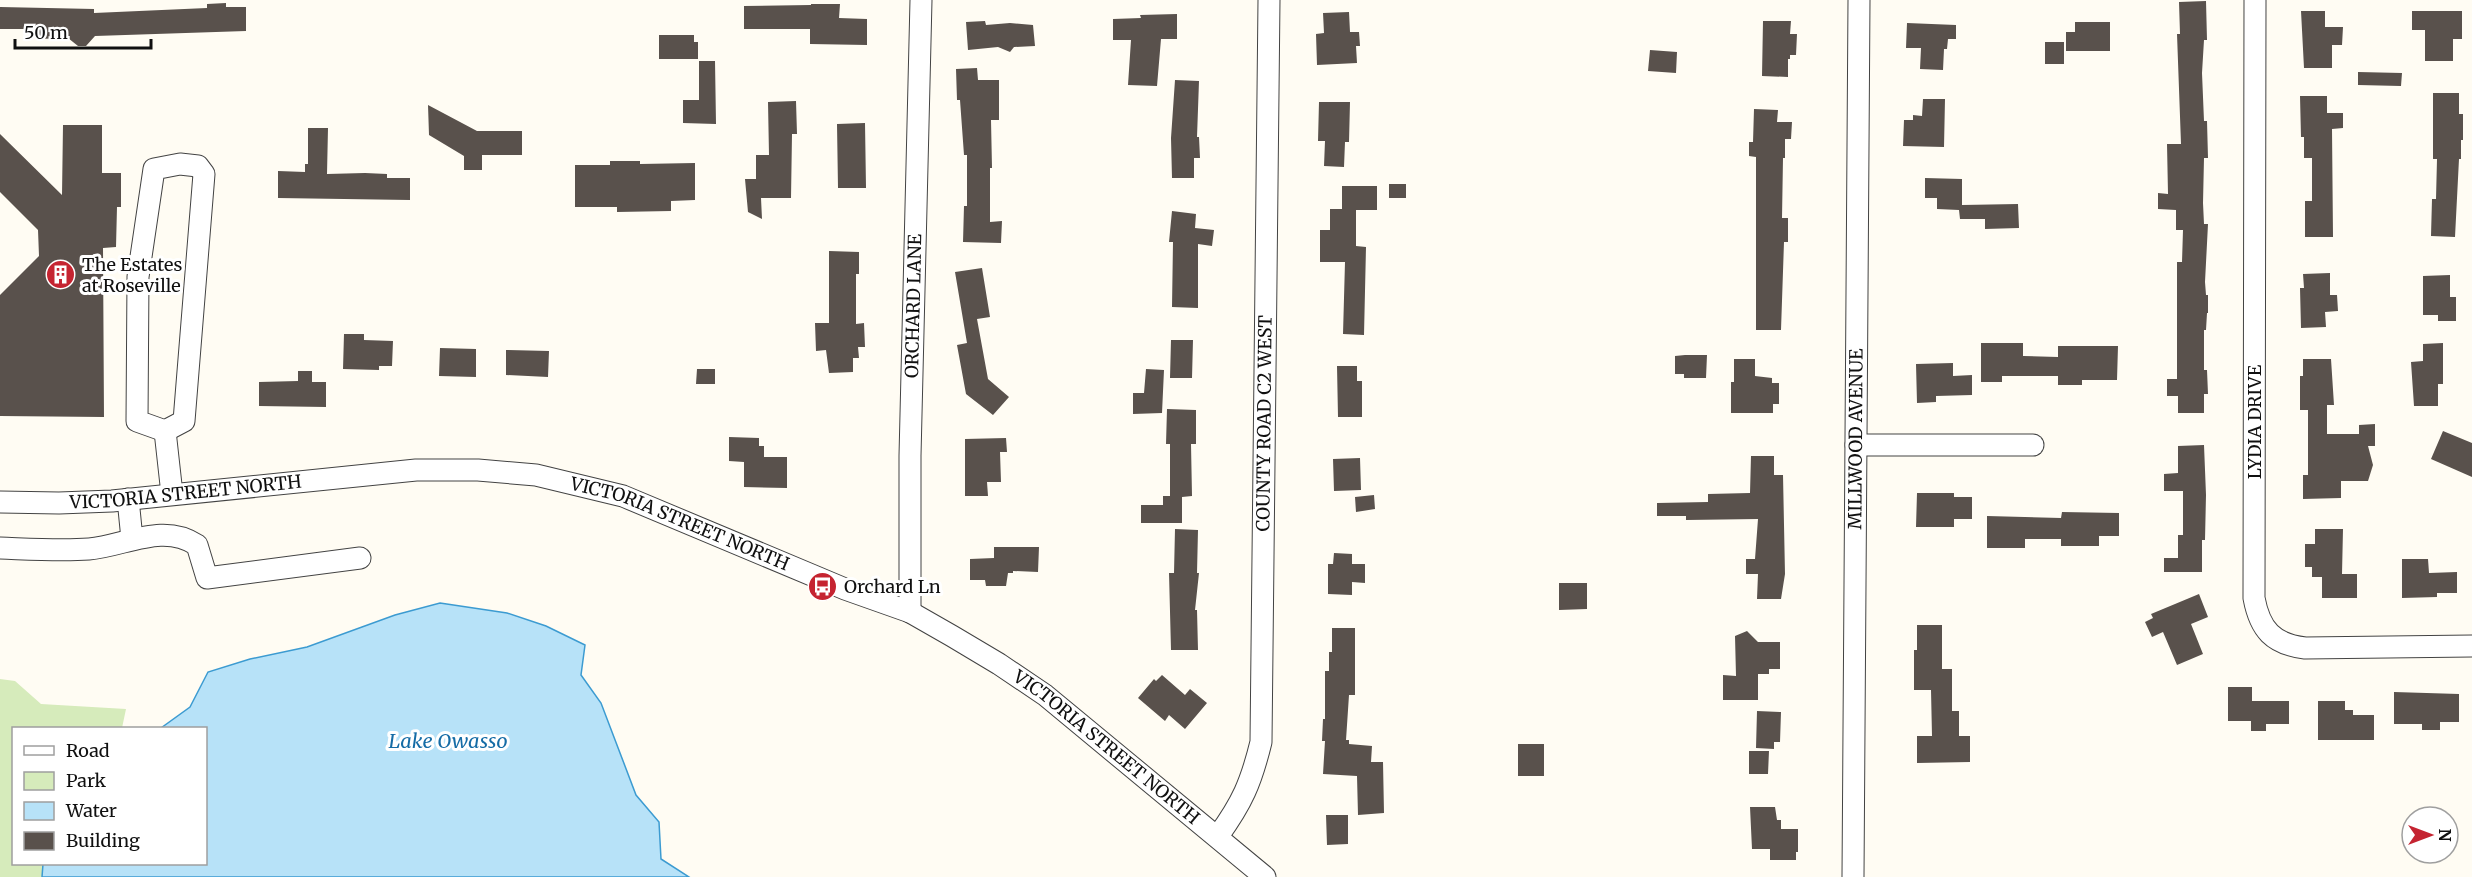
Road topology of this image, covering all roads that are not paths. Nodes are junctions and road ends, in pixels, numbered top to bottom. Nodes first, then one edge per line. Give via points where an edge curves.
1 (921, 0) edge
2 (1269, 0) edge
3 (1859, 0) edge
4 (2255, 0) edge
5 (165, 431) junction
6 (1856, 445) junction
7 (2033, 445) dead end
8 (172, 494) junction
9 (128, 499) junction
10 (0, 502) edge
11 (132, 540) junction
12 (0, 548) edge
13 (360, 558) dead end
14 (910, 612) junction
15 (2472, 646) edge
16 (1218, 836) junction
17 (1265, 877) edge
18 (1853, 877) edge

1 - 14 street, ORCHARD LANE
2 - 16 street, COUNTY ROAD C2 WEST via 1261,742 1239,807
3 - 6 street, MILLWOOD AVENUE
4 - 15 street, LYDIA DRIVE via 2257,615 2276,639 2297,647
5 - 5 street via 184,421 187,395 204,174 191,164 154,169 138,277 137,421
5 - 8 street
6 - 7 street
6 - 18 street, MILLWOOD AVENUE
8 - 9 street, VICTORIA STREET NORTH
8 - 14 street, VICTORIA STREET NORTH via 416,470 536,475 623,496 845,589
9 - 10 street, VICTORIA STREET NORTH
9 - 11 street
11 - 12 street via 91,549
11 - 13 street via 175,535 189,539 197,545 207,578
14 - 16 street, VICTORIA STREET NORTH via 1045,695
16 - 17 street, VICTORIA STREET NORTH

